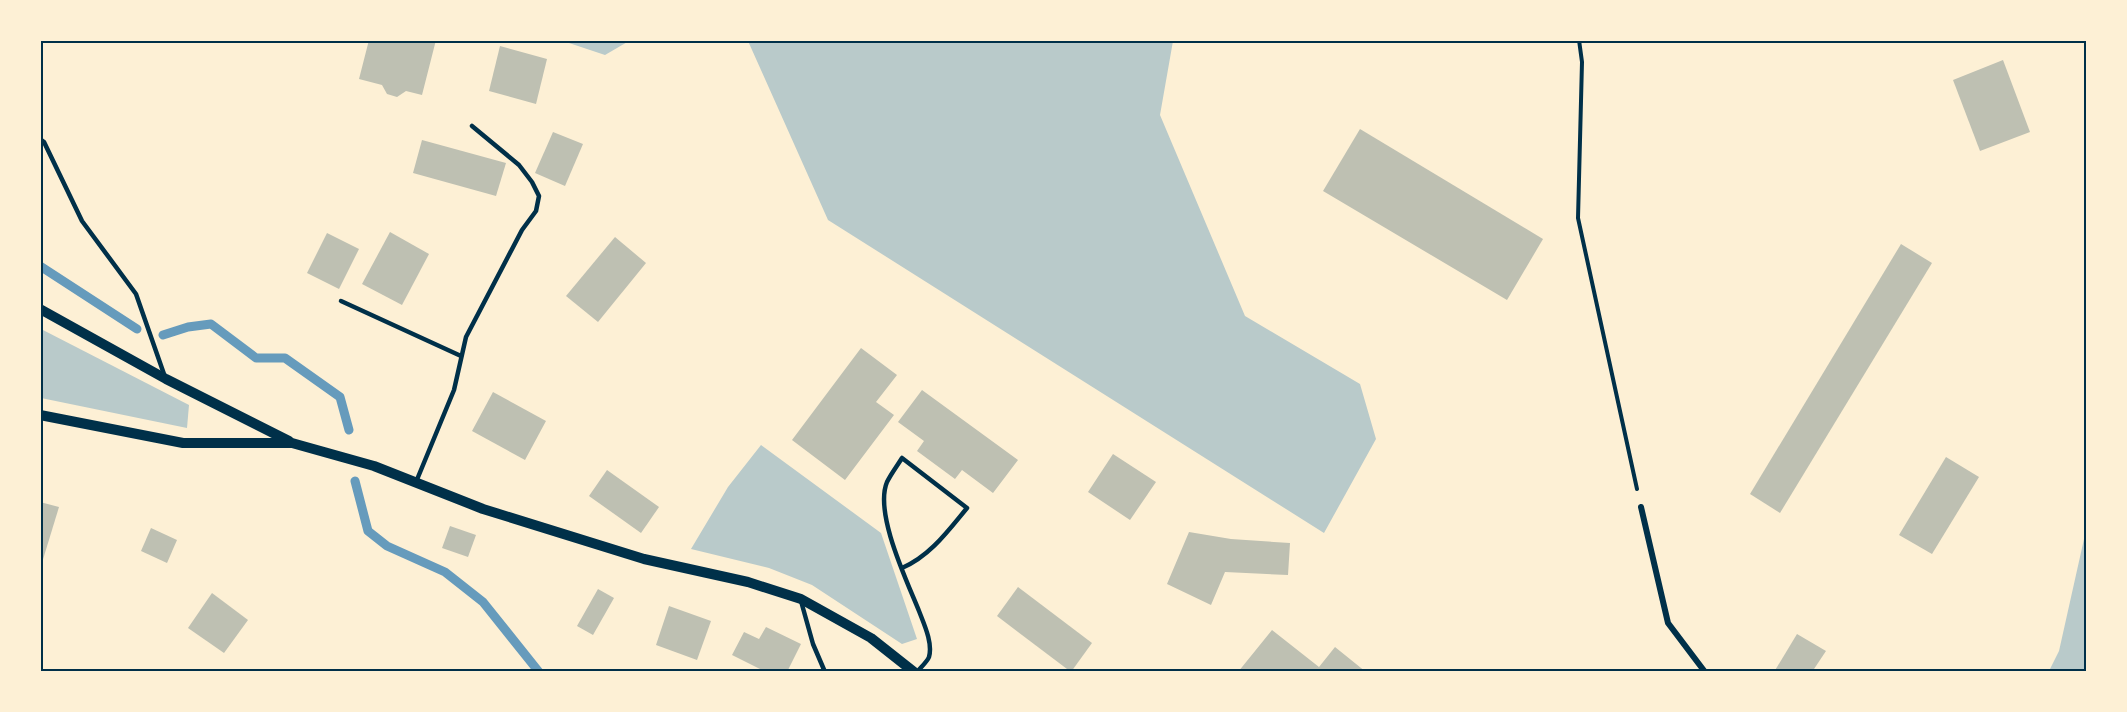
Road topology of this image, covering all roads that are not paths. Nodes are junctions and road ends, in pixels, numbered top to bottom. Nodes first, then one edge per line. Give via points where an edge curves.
1 (472, 126) dead end
2 (40, 139) edge
3 (341, 301) dead end
4 (40, 309) edge
5 (461, 356) junction
6 (166, 379) junction
7 (40, 414) edge
8 (292, 443) junction
9 (416, 482) junction
10 (1641, 507) road end
11 (902, 568) junction
12 (801, 599) junction
13 (825, 672) edge
14 (916, 672) edge
15 (1705, 672) edge

1 - 5 lane via 519,165 539,196 536,211 522,230 466,337
2 - 6 lane via 82,221 136,294
3 - 5 lane
4 - 6 street
5 - 9 lane via 454,390
6 - 8 street
7 - 8 street via 183,443
8 - 9 street
9 - 12 street via 483,508 632,555 748,582
10 - 15 street via 1668,623
11 - 11 lane via 892,544 885,496 887,483 902,458 967,508 931,549
11 - 14 lane via 930,645 928,658
12 - 13 lane
12 - 14 street via 871,638

